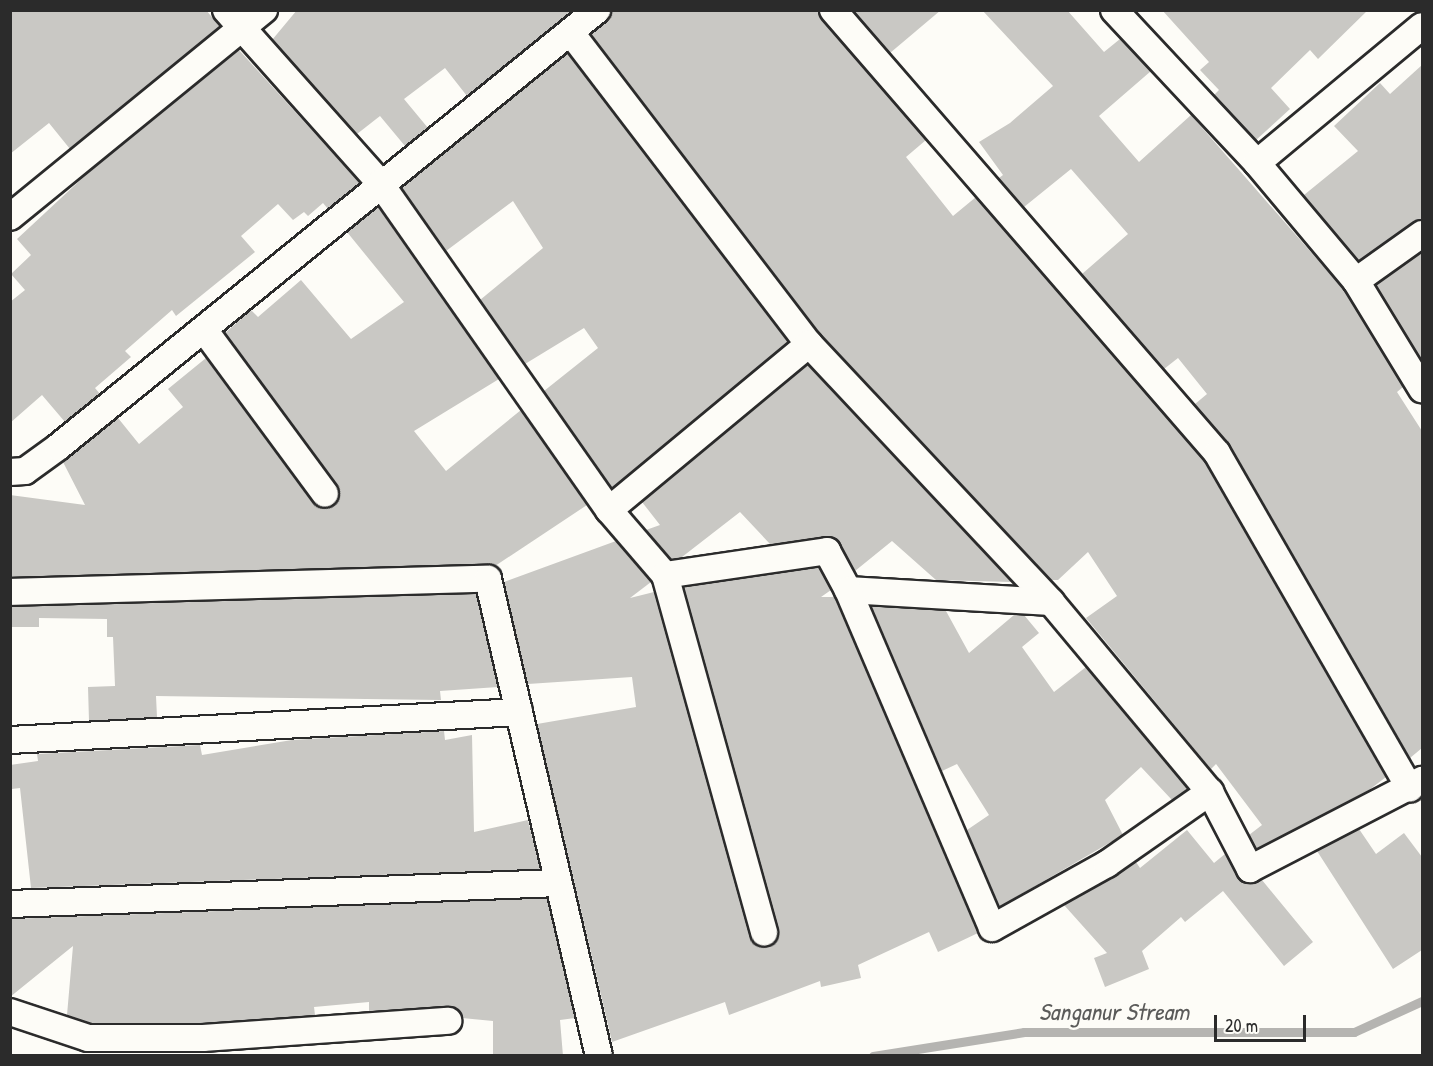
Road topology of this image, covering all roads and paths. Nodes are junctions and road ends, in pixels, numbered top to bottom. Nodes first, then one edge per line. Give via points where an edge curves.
1 (264, 10) edge
2 (597, 10) edge
3 (833, 10) edge
4 (1114, 10) edge
5 (234, 19) edge
6 (1422, 26) edge
7 (571, 33) junction
8 (1257, 163) junction
9 (380, 183) junction
10 (10, 217) edge
11 (1422, 234) edge
12 (1356, 281) junction
13 (205, 331) junction
14 (809, 344) junction
15 (1422, 389) edge
16 (10, 472) edge
17 (325, 494) dead end
18 (609, 510) junction
19 (665, 575) junction
20 (848, 590) junction
21 (10, 592) edge
22 (1051, 602) junction
23 (519, 712) junction
24 (10, 740) edge
25 (1416, 784) edge
26 (1210, 792) junction
27 (558, 883) junction
28 (10, 904) edge
29 (764, 933) dead end
30 (10, 1012) edge
31 (448, 1021) dead end
32 (598, 1053) dead end

1 - 5 street
2 - 7 street
3 - 25 street via 1217,453
4 - 8 street
5 - 9 street
5 - 10 street
6 - 8 street
7 - 9 street
7 - 14 street
8 - 12 street
9 - 13 street
9 - 18 street
11 - 12 street
12 - 15 street
13 - 16 street via 25,471
13 - 17 street
14 - 18 street
14 - 22 street
18 - 19 street
19 - 20 street via 827,551
19 - 29 street
20 - 22 street
20 - 26 street via 992,928 1107,864
21 - 23 street via 488,579
22 - 26 street
23 - 24 street
23 - 27 street
25 - 26 street via 1250,869
27 - 28 street
27 - 32 street
30 - 31 street via 88,1038 203,1038

